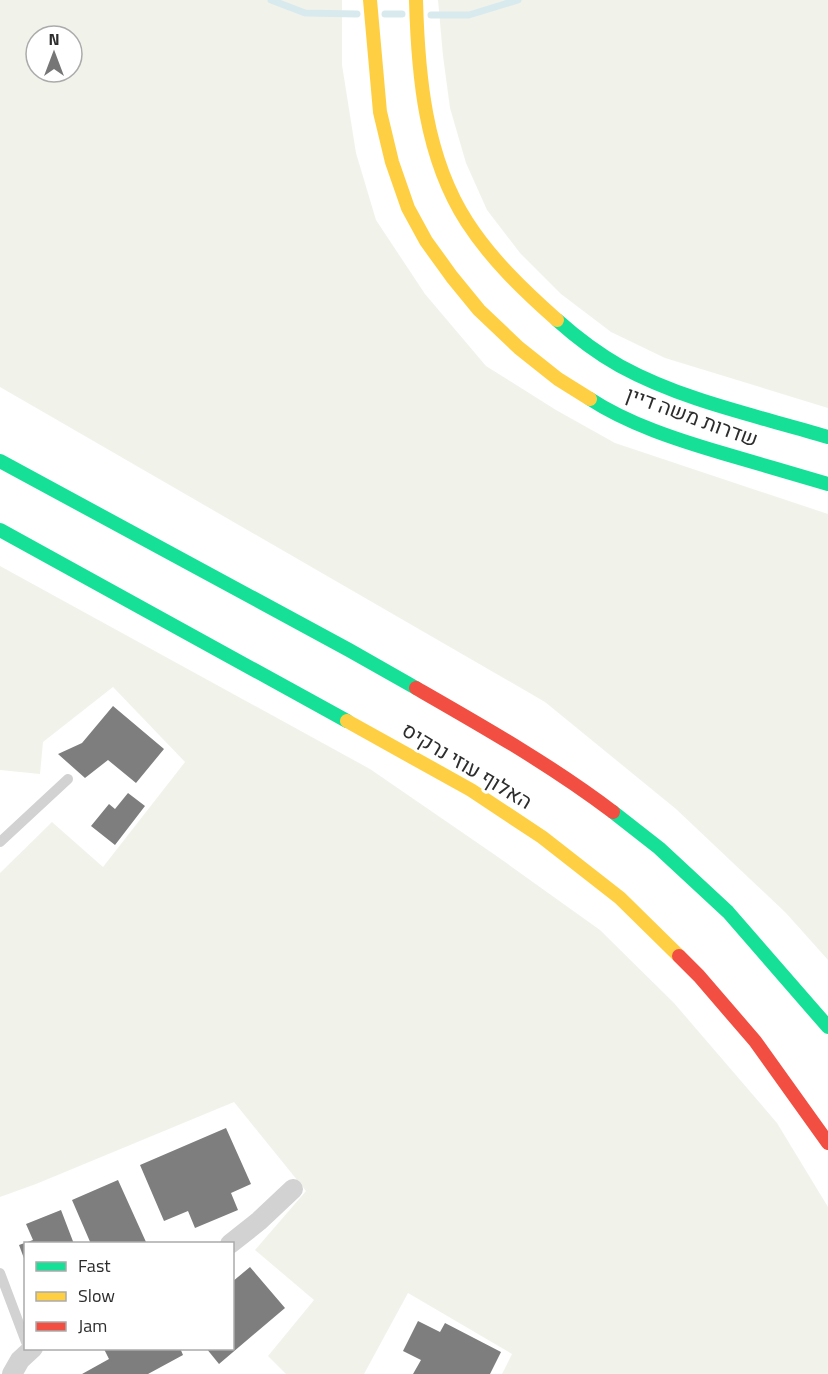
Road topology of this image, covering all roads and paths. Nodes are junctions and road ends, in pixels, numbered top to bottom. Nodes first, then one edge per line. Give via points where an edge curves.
1 (370, 0) edge
2 (416, 0) edge
3 (828, 437) edge
4 (0, 461) edge
5 (828, 484) edge
6 (0, 530) edge
7 (68, 779) dead end
8 (0, 842) edge
9 (828, 1027) edge
10 (828, 1143) edge
11 (293, 1189) dead end
12 (233, 1242) edge
13 (0, 1273) edge
14 (24, 1335) edge
15 (28, 1350) edge
16 (12, 1374) edge

1 - 5 main road, שדרות משה דיין via 380,112 408,208 426,241 479,310 519,348 598,405 683,441
2 - 3 main road, שדרות משה דיין via 425,104 435,149 464,217 513,280 549,314 621,366 698,398
4 - 9 main road, האלוף עוזי נרקיס via 349,650 506,739 580,787 659,848 728,912
6 - 10 main road, האלוף עוזי נרקיס via 471,790 542,837 620,898 699,976 755,1041
7 - 8 lane
11 - 12 street
13 - 14 lane
15 - 16 street

